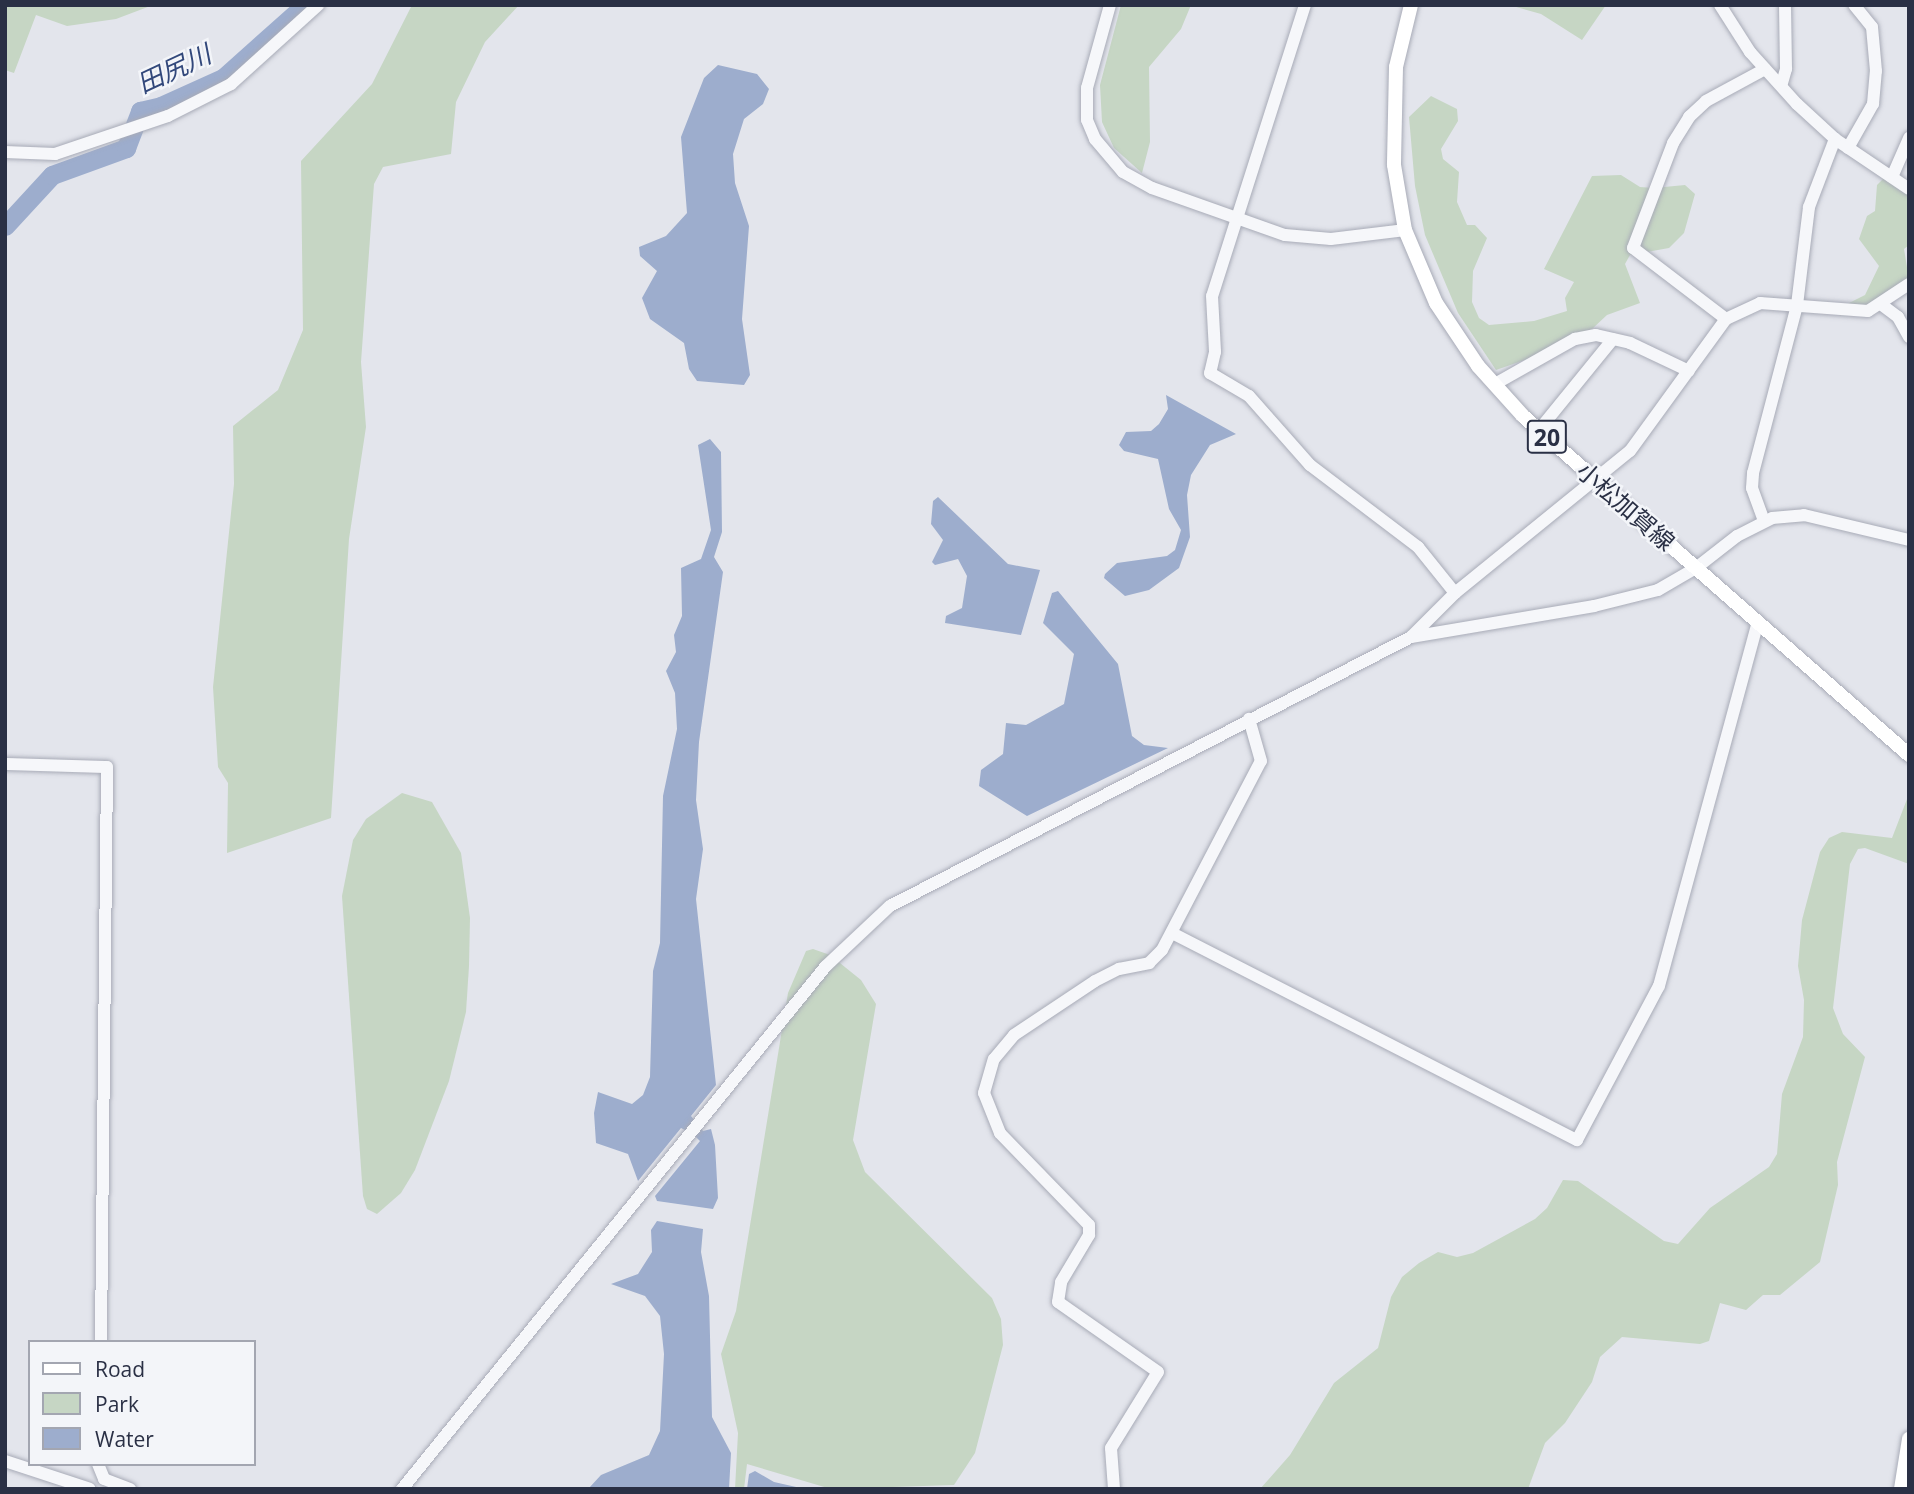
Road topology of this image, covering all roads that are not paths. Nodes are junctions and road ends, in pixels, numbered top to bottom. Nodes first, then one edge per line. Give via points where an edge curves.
1 (318, 5) edge
2 (1110, 5) edge
3 (1305, 5) edge
4 (1411, 5) edge
5 (1720, 5) edge
6 (1785, 5) edge
7 (1854, 5) edge
8 (1765, 69) junction
9 (1782, 83) junction
10 (1909, 138) edge
11 (1835, 139) junction
12 (1848, 148) junction
13 (5, 152) edge
14 (1892, 177) junction
15 (1909, 189) edge
16 (1237, 220) junction
17 (1405, 230) junction
18 (1909, 284) edge
19 (1797, 305) junction
20 (1882, 305) junction
21 (1726, 319) junction
22 (1909, 337) edge
23 (1612, 339) junction
24 (1689, 372) junction
25 (1495, 384) junction
26 (1539, 430) junction
27 (1596, 480) junction
28 (1764, 521) junction
29 (1909, 540) edge
30 (1696, 568) junction
31 (1455, 593) junction
32 (1758, 622) junction
33 (1411, 637) junction
34 (1249, 719) junction
35 (1909, 755) edge
36 (5, 764) edge
37 (1171, 933) junction
38 (102, 1340) edge
39 (1909, 1439) edge
40 (5, 1461) edge
41 (99, 1466) edge
42 (1903, 1487) edge
43 (90, 1489) edge
44 (130, 1489) edge
45 (402, 1489) edge
46 (1114, 1489) edge

1 - 13 street via 232,83 168,116 55,154
2 - 16 street via 1087,88 1087,120 1095,139 1112,162 1141,183
3 - 16 street via 1251,164
4 - 17 main road, 小松加賀線 / 20 via 1398,44 1394,92 1394,165
5 - 8 street
6 - 9 street
7 - 12 street via 1872,27 1876,71 1873,104
8 - 9 street
8 - 21 street via 1706,101 1689,117 1673,144 1633,247
9 - 11 street
10 - 14 street
11 - 12 street
11 - 19 street via 1802,236
12 - 14 street
14 - 15 street
16 - 17 street via 1285,235 1320,238
16 - 31 street via 1212,296 1215,352 1210,373 1250,396 1310,465 1418,547
17 - 25 main road, 小松加賀線 / 20 via 1436,303
18 - 20 street
19 - 20 street via 1855,312
19 - 21 street via 1760,303
19 - 28 street via 1753,473 1752,488
20 - 22 street via 1898,317
21 - 24 street
23 - 24 street via 1640,347
23 - 25 street via 1596,335 1575,339
23 - 26 street
24 - 27 street via 1647,432
25 - 26 main road, 小松加賀線 / 20
26 - 27 main road, 小松加賀線 / 20
27 - 30 main road, 小松加賀線 / 20
27 - 31 street
28 - 29 street via 1804,515
28 - 30 street
30 - 32 main road, 小松加賀線 / 20
30 - 33 street via 1635,596
31 - 33 street
32 - 35 main road, 小松加賀線 / 20
32 - 37 street via 1659,986 1577,1140
33 - 34 street
34 - 37 street via 1261,761
34 - 45 street via 890,906 826,966
36 - 38 street via 107,767
37 - 46 street via 1149,963 1119,969 1095,981 1014,1035 994,1059 984,1093 1000,1133 1089,1225 1089,1235 1060,1282 1058,1302 1158,1372 1111,1448
39 - 42 main road
40 - 43 street
41 - 44 street via 104,1479

